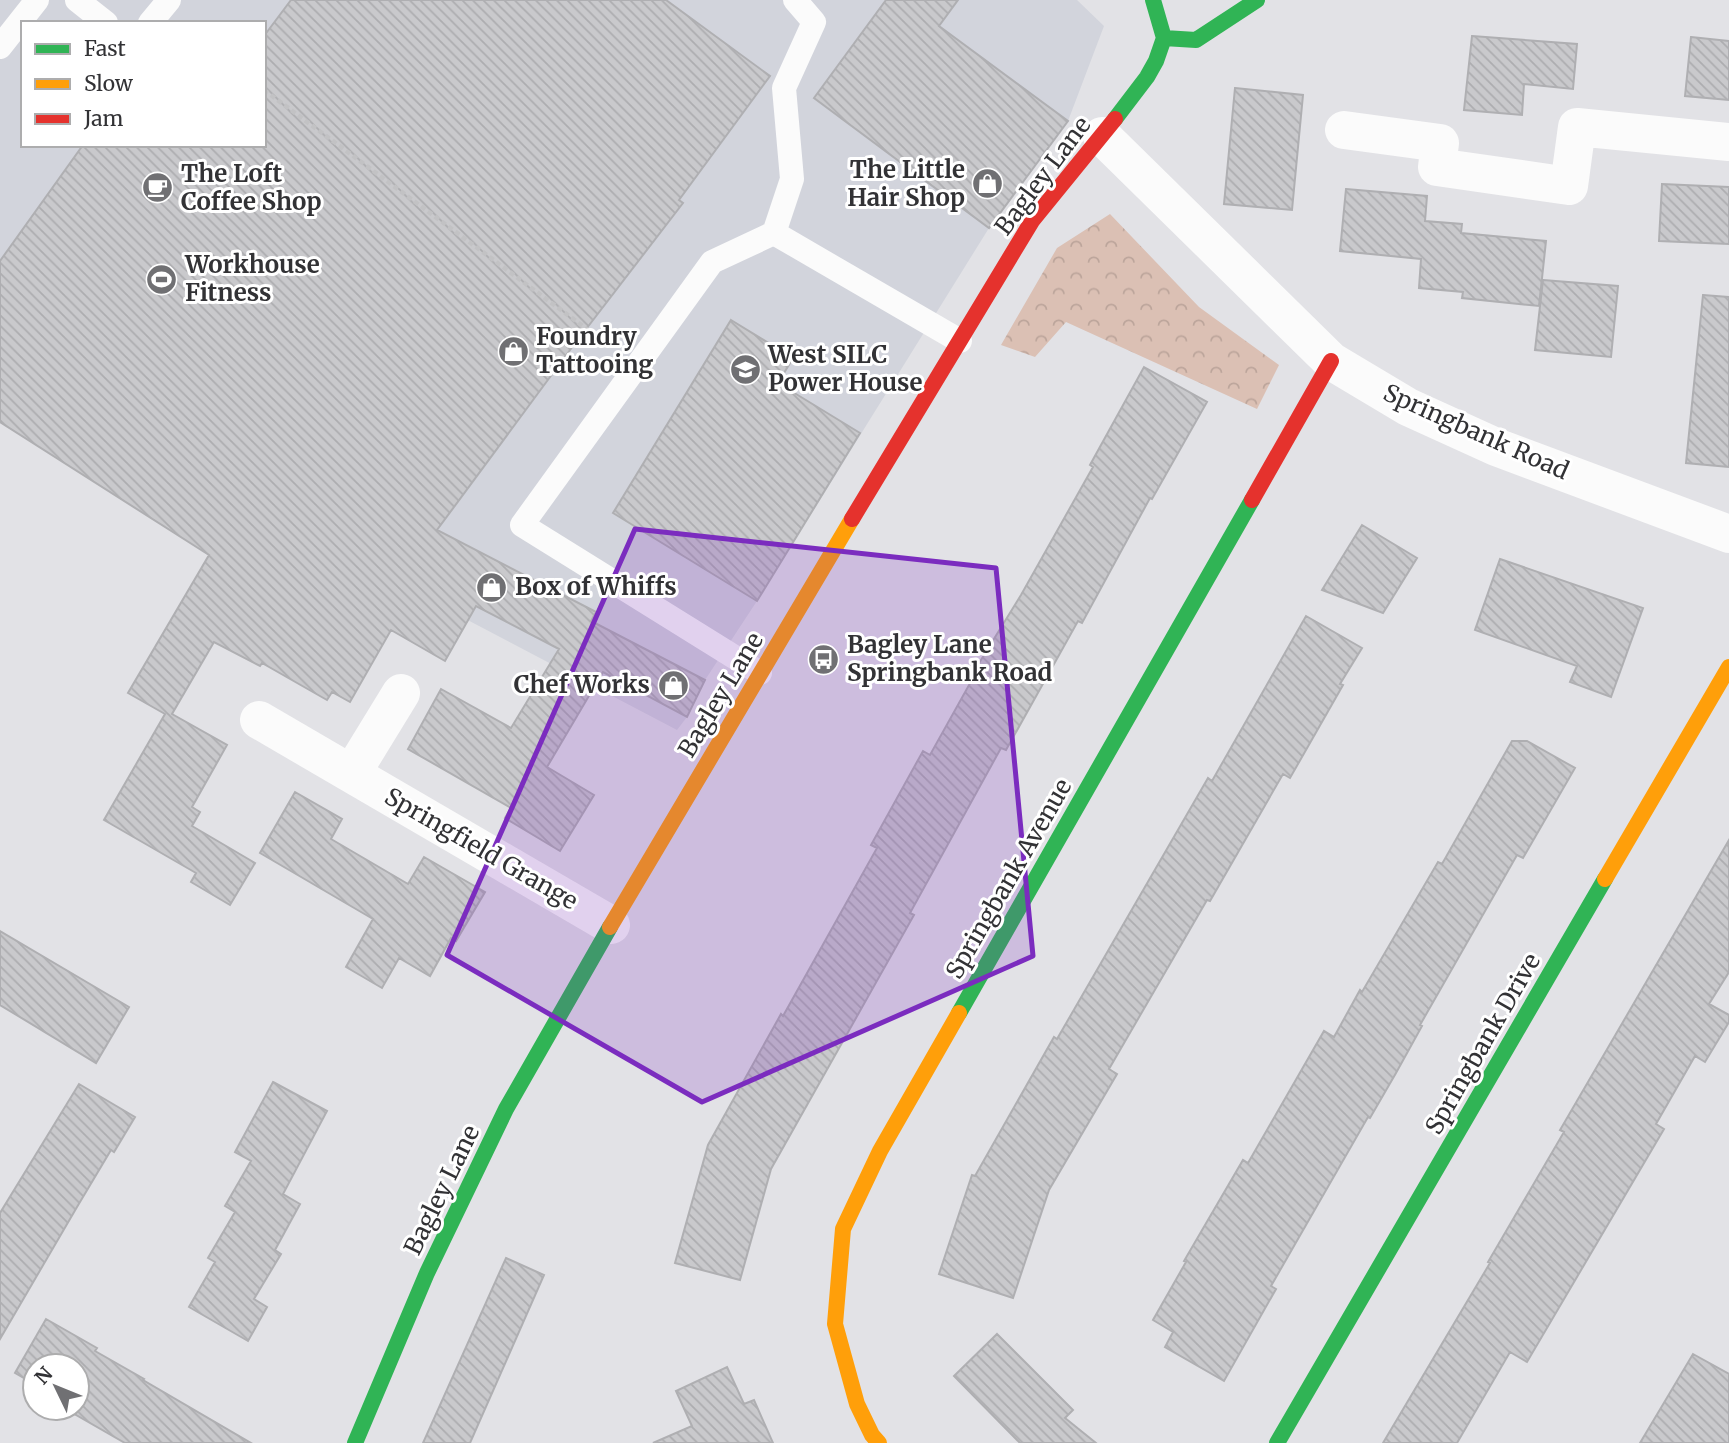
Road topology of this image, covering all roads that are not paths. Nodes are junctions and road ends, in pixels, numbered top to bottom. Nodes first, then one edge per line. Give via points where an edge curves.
1 (37, 0) edge
2 (77, 0) edge
3 (169, 0) edge
4 (795, 0) edge
5 (1153, 0) edge
6 (1257, 0) edge
7 (103, 21) edge
8 (152, 21) edge
9 (1164, 38) junction
10 (0, 47) edge
11 (1344, 130) dead end
12 (1101, 136) junction
13 (1729, 142) edge
14 (774, 233) junction
15 (960, 341) junction
16 (1331, 361) junction
17 (1729, 534) edge
18 (1729, 667) edge
19 (760, 673) junction
20 (401, 693) dead end
21 (260, 720) dead end
22 (352, 773) junction
23 (611, 925) junction
24 (355, 1443) edge
25 (879, 1443) edge
26 (1277, 1443) edge

1 - 10 lane
2 - 7 lane
3 - 8 lane
4 - 14 lane via 814,22 784,88 792,179
5 - 9 street
6 - 9 street via 1196,40
9 - 12 street, Bagley Lane via 1147,78
11 - 13 street via 1440,144 1437,167 1569,186 1577,127
12 - 15 street, Bagley Lane via 1032,221
12 - 16 street, Springbank Road
14 - 15 lane
14 - 19 lane via 712,262 522,524
15 - 19 street, Bagley Lane
16 - 17 street, Springbank Road via 1408,407 1496,447
16 - 25 street, Springbank Avenue via 880,1152 843,1229 835,1324 857,1404
18 - 26 street, Springbank Drive
19 - 23 street, Bagley Lane
20 - 22 street
21 - 22 street, Springfield Grange
22 - 23 street, Springfield Grange
23 - 24 street, Bagley Lane via 506,1109 427,1273

